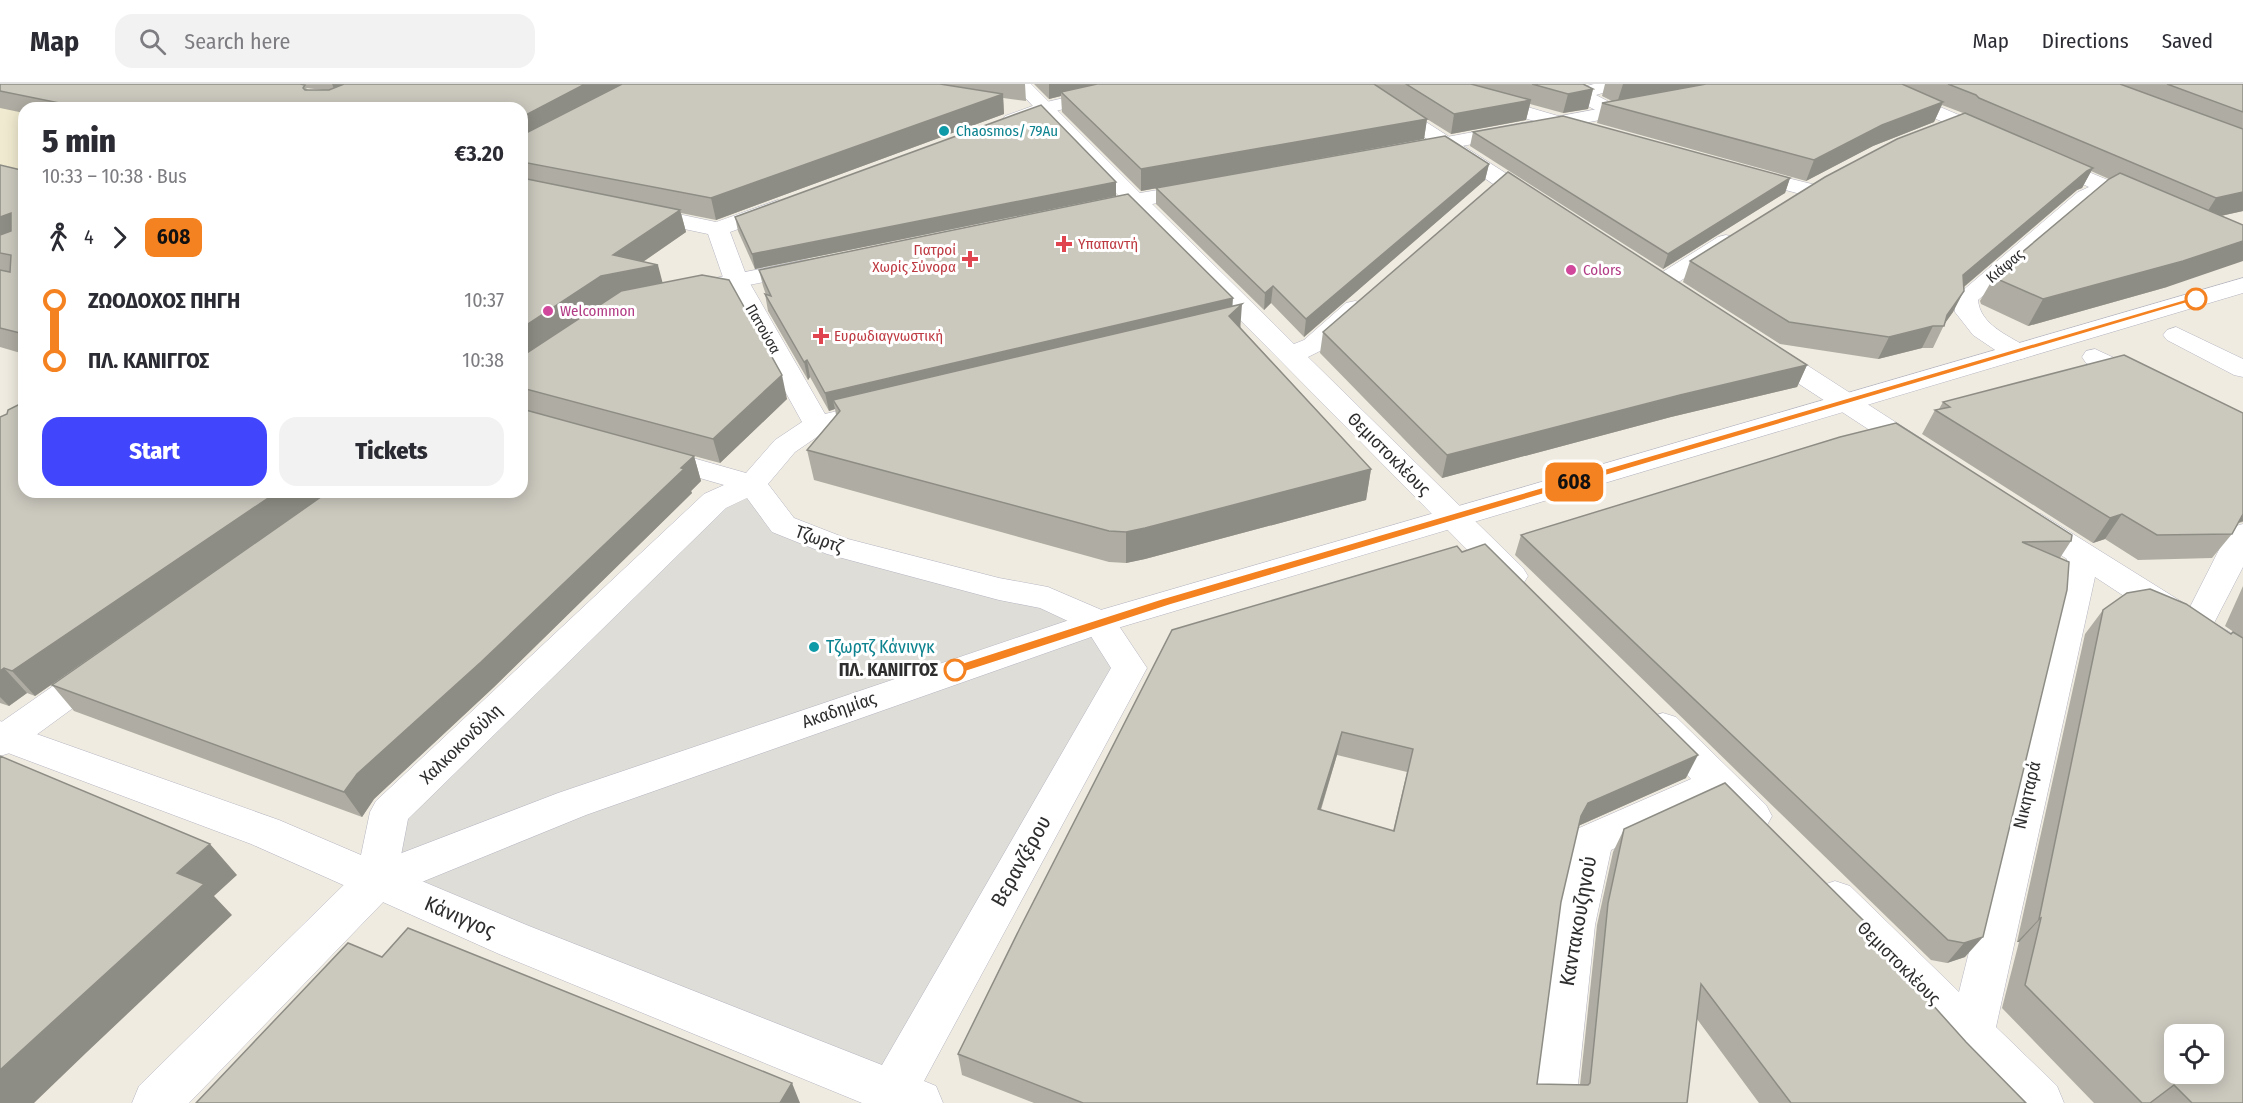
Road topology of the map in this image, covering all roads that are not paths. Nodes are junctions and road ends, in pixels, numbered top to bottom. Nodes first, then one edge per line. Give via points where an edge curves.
1 (1021, 84) edge
2 (1148, 84) edge
3 (1355, 84) edge
4 (1613, 84) edge
5 (1870, 84) edge
6 (1463, 94) edge
7 (1660, 104) edge
8 (1001, 105) dead end
9 (1041, 109) junction
10 (1614, 112) junction
11 (1959, 121) junction
12 (1558, 122) junction
13 (992, 128) edge
14 (1936, 130) edge
15 (1604, 135) edge
16 (1444, 143) junction
17 (2011, 145) edge
18 (1387, 154) edge
19 (2032, 154) edge
20 (1729, 169) edge
21 (1829, 180) edge
22 (1215, 186) edge
23 (2106, 187) junction
24 (1808, 190) junction
25 (802, 198) edge
26 (1135, 200) junction
27 (1789, 203) edge
28 (614, 208) edge
29 (2157, 210) edge
30 (1066, 214) edge
31 (1561, 219) edge
32 (718, 229) junction
33 (1740, 234) edge
34 (825, 263) edge
35 (736, 280) junction
36 (1661, 283) edge
37 (2243, 285) edge
38 (1375, 290) edge
39 (666, 296) edge
40 (1742, 335) edge
41 (2175, 335) dead end
42 (2016, 352) junction
43 (1290, 355) junction
44 (2095, 357) dead end
45 (2243, 369) edge
46 (2169, 395) edge
47 (1846, 402) junction
48 (897, 405) edge
49 (817, 424) junction
50 (626, 448) edge
51 (1938, 462) edge
52 (752, 484) junction
53 (2006, 506) edge
54 (1453, 518) junction
55 (2243, 534) edge
56 (2084, 555) junction
57 (1533, 598) edge
58 (1099, 622) junction
59 (2194, 627) junction
60 (119, 657) edge
61 (2243, 657) edge
62 (1643, 707) edge
63 (2, 738) edge
64 (1719, 783) junction
65 (1778, 842) edge
66 (1811, 875) edge
67 (375, 882) junction
68 (1971, 1035) junction
69 (899, 1099) edge
70 (156, 1103) edge
71 (1552, 1103) edge
72 (2040, 1103) edge

1 - 9 street, Θεμιστοκλέους
2 - 9 street
3 - 16 street
4 - 10 street via 1583,96
5 - 11 street
6 - 12 street
7 - 10 street
8 - 9 street
9 - 13 street
9 - 26 street, Θεμιστοκλέους
10 - 12 street
11 - 14 street
11 - 17 street
12 - 15 street
12 - 16 street
16 - 18 street
16 - 31 street via 1492,188
19 - 23 street
20 - 24 street
21 - 24 street
22 - 26 street
23 - 29 street
23 - 42 street, Κιάφας via 2086,197 1966,298 1967,312 1982,330
24 - 27 street
25 - 32 street
26 - 30 street
26 - 43 street, Θεμιστοκλέους via 1243,322
28 - 32 street
32 - 35 street, Πατούσα
33 - 36 street
34 - 35 street
35 - 39 street
35 - 49 street, Πατούσα
37 - 42 street, Ακαδημίας
38 - 43 street via 1313,345
40 - 47 street
41 - 45 street
42 - 47 street, Ακαδημίας
43 - 54 street, Θεμιστοκλέους
44 - 46 street
47 - 51 street
47 - 54 street, Ακαδημίας
48 - 49 street
49 - 52 street, Χαλκοκονδύλη via 785,446
50 - 52 street
52 - 58 street, Τζωρτζ via 783,525 838,547 1047,598
52 - 67 street, Χαλκοκονδύλη via 715,501 390,812
53 - 56 street
54 - 57 street, Θεμιστοκλέους
54 - 58 street, Ακαδημίας
55 - 59 street
56 - 59 street
56 - 68 street, Νικηταρά
58 - 67 street, Ακαδημίας via 572,804
58 - 69 street, Βερανζέρου via 1129,668
59 - 61 street
60 - 63 street
62 - 64 street
63 - 67 street, Κάνιγγος via 265,832
64 - 65 street
64 - 71 street, Καντακουζηνού via 1593,840 1574,925
66 - 68 street, Θεμιστοκλέους
67 - 69 street, Κάνιγγος
67 - 70 street
68 - 72 street, Θεμιστοκλέους

